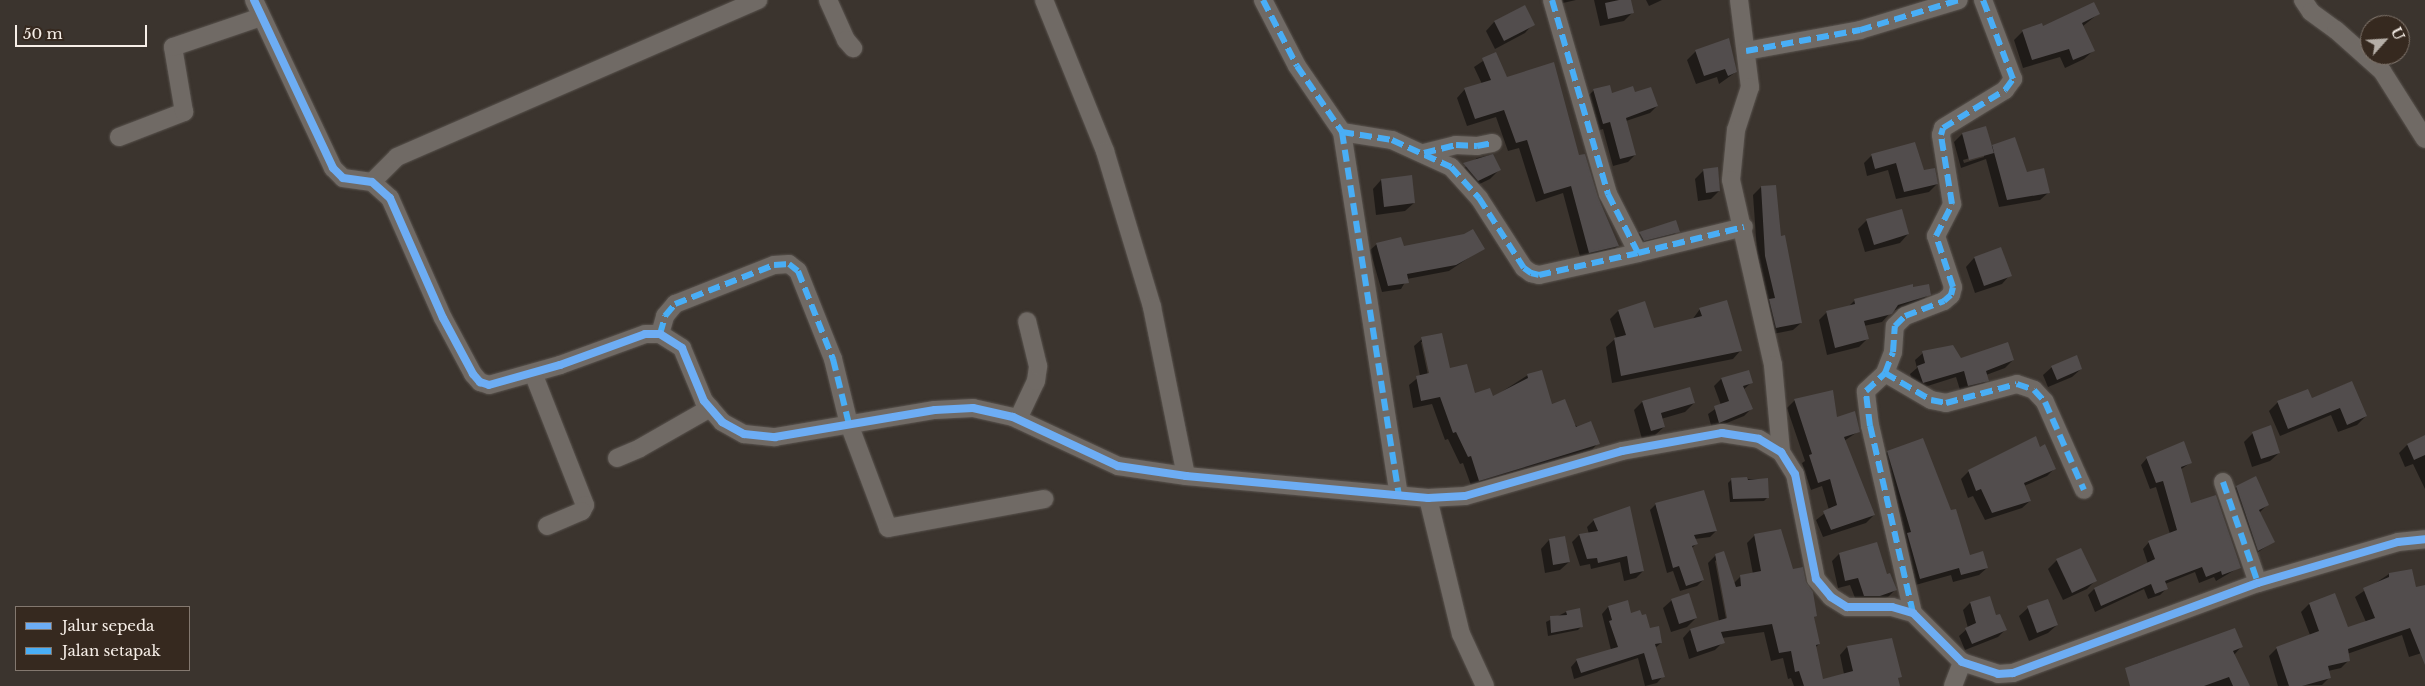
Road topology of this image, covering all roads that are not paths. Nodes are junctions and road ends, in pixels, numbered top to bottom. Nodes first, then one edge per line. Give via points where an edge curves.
1 (254, 0) edge
2 (758, 0) edge
3 (828, 0) edge
4 (1044, 0) edge
5 (1263, 0) edge
6 (1552, 0) edge
7 (1739, 0) edge
8 (1959, 0) edge
9 (1983, 0) edge
10 (2303, 0) edge
11 (261, 17) junction
12 (853, 48) dead end
13 (1746, 51) junction
14 (1342, 132) junction
15 (119, 137) dead end
16 (2425, 138) edge
17 (1494, 142) dead end
18 (1424, 153) junction
19 (372, 182) junction
20 (1744, 227) junction
21 (1638, 253) junction
22 (1027, 321) dead end
23 (660, 334) junction
24 (532, 373) junction
25 (1885, 373) junction
26 (710, 408) junction
27 (1018, 419) junction
28 (849, 424) junction
29 (1781, 452) junction
30 (617, 458) dead end
31 (1186, 476) junction
32 (2223, 482) dead end
33 (2084, 490) dead end
34 (1399, 494) junction
35 (1428, 498) junction
36 (1044, 499) dead end
37 (547, 526) dead end
38 (2425, 539) edge
39 (2258, 583) junction
40 (1913, 613) junction
41 (1962, 662) junction
42 (1949, 685) edge
43 (1485, 686) edge

1 - 11 street
2 - 19 street via 397,157
3 - 12 street via 846,40
4 - 31 street via 1105,151 1152,307
5 - 14 street via 1297,66
6 - 21 street via 1608,194
7 - 13 street
8 - 13 street via 1860,30
9 - 25 street via 2013,79 2005,90 1943,128 1940,135 1952,204 1936,236 1953,286 1951,295 1944,302 1922,307 1905,316 1895,326 1893,352
10 - 16 street via 2311,12 2382,71
11 - 15 street via 173,47 184,112
11 - 19 street via 333,168 343,178
13 - 20 street via 1750,86 1736,130 1732,180
14 - 18 street via 1392,140
14 - 34 street
17 - 18 street via 1477,146 1456,145
18 - 21 street via 1451,167 1479,198 1531,274 1539,275
19 - 24 street via 390,198 443,318 480,382 489,385
20 - 21 street
20 - 29 street via 1773,365
22 - 27 street via 1038,366 1036,381
23 - 24 street via 645,334
23 - 26 street via 682,348
23 - 28 street via 665,316 675,304 774,265 789,264 798,271 833,359
24 - 37 street via 585,504 582,511
25 - 33 street via 1931,400 1946,403 2017,384 2034,390 2045,402
25 - 40 street via 1866,391 1867,409
26 - 28 street via 722,422 744,434 776,437
26 - 30 street
27 - 28 street via 973,408 935,410
27 - 31 street via 1118,466
28 - 36 street via 891,530
29 - 35 street via 1759,439 1722,433 1622,451 1465,496
29 - 40 street via 1795,474 1816,580 1831,597 1847,607 1892,607
31 - 34 street
32 - 39 street
34 - 35 street
35 - 43 street via 1461,634
38 - 39 street via 2398,542
39 - 41 street via 2013,673 1998,674
40 - 41 street
41 - 42 street

